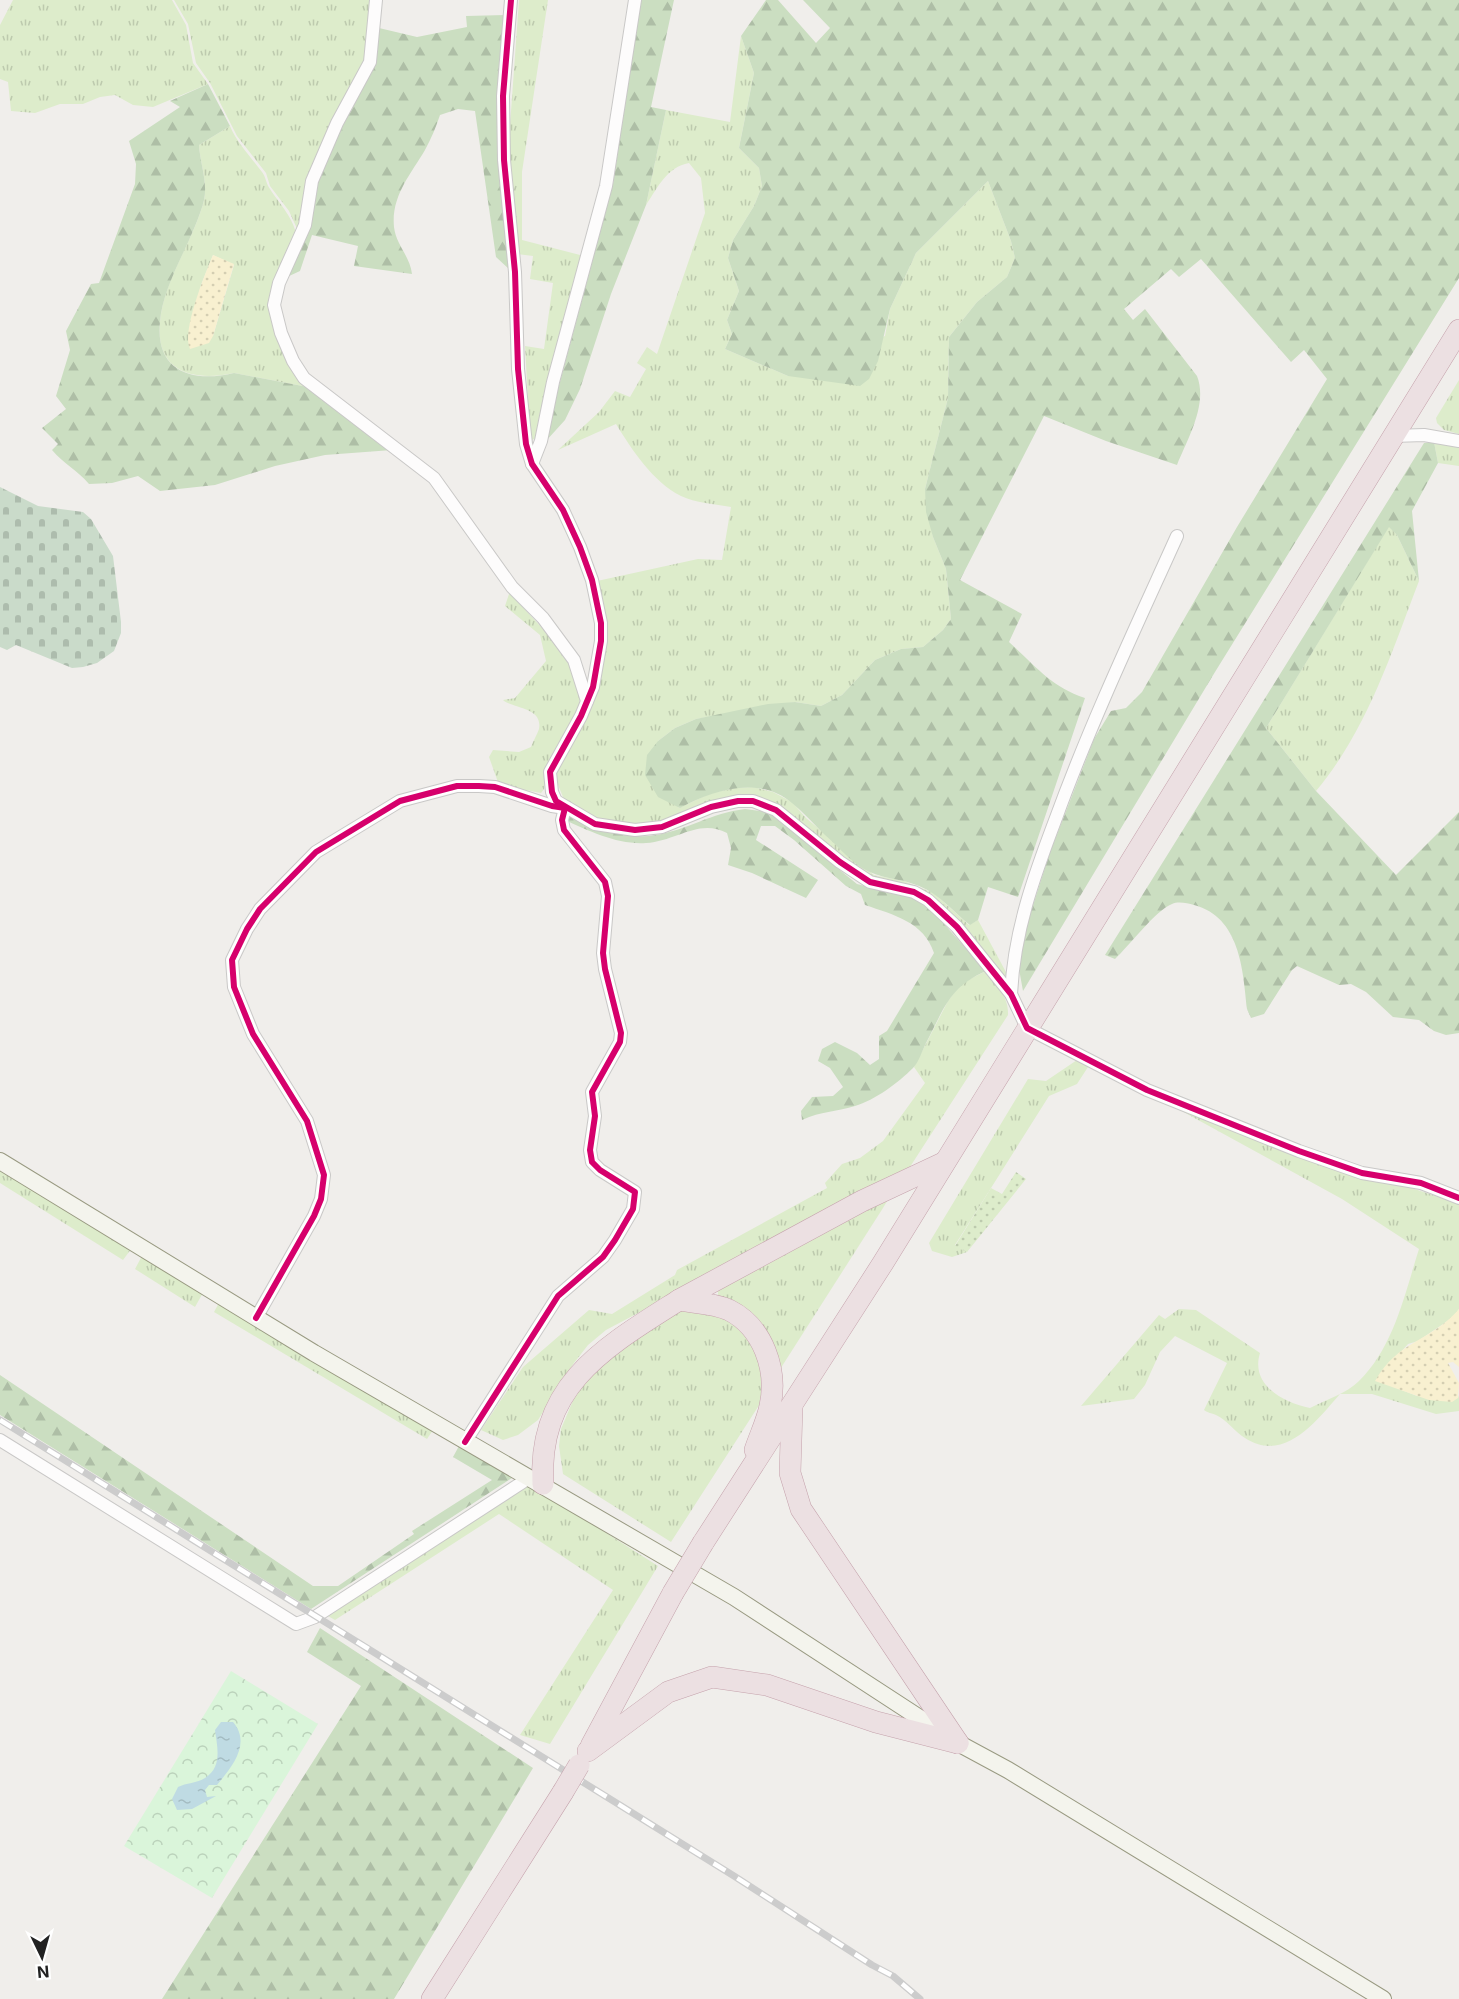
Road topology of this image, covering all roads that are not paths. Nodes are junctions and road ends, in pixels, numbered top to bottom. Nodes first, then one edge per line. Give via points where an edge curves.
1 (376, 0) edge
2 (511, 0) edge
3 (635, 0) edge
4 (1459, 330) edge
5 (1393, 436) junction
6 (1459, 441) edge
7 (532, 464) junction
8 (1177, 536) dead end
9 (587, 701) junction
10 (565, 808) junction
11 (1011, 994) junction
12 (1027, 1028) junction
13 (0, 1161) edge
14 (943, 1163) junction
15 (1459, 1198) edge
16 (679, 1300) junction
17 (256, 1318) junction
18 (792, 1408) junction
19 (0, 1440) edge
20 (465, 1442) junction
21 (746, 1476) junction
22 (536, 1481) junction
23 (958, 1743) junction
24 (584, 1758) junction
25 (432, 1999) edge
26 (1383, 1999) edge

1 - 9 street via 370,62 312,181 305,225 279,283 275,318 304,378 434,478 512,587 543,618 574,660
2 - 7 street via 503,96 504,160 515,272 518,369 526,444
3 - 7 street via 606,186
4 - 5 highway
5 - 6 street via 1424,435
5 - 12 highway
7 - 9 street via 567,520 598,604 601,642
8 - 11 street via 1083,743 1030,886 1015,943
9 - 10 street via 550,772 552,792
10 - 11 street via 595,824 635,830 663,827 725,803 753,801 766,805 792,820 840,862 870,882 914,892 928,900 957,927
10 - 17 street via 479,786 457,786 400,801 316,852 260,909 237,945 231,973 238,1001 253,1034 307,1121 324,1175 314,1216
10 - 20 street via 564,830 604,882 608,896 603,953 621,1033 620,1042 592,1092 592,1162 635,1192 634,1202 630,1216 603,1257 558,1296
11 - 12 street
12 - 14 highway
12 - 15 street via 1147,1090 1310,1155 1362,1173 1420,1183
13 - 17 main road
14 - 16 highway via 862,1201
14 - 18 highway
16 - 21 highway via 728,1310 749,1326 765,1350 772,1380 770,1405
16 - 22 highway via 620,1337 572,1380 557,1404 546,1434
17 - 20 main road
18 - 21 highway
18 - 23 highway via 790,1473 801,1509
19 - 22 street via 296,1624 315,1617
20 - 22 main road
21 - 24 highway, bridge via 673,1593
22 - 23 main road via 734,1597
23 - 24 highway via 876,1722 767,1685 712,1677 668,1692
23 - 26 main road
24 - 25 highway, bridge

